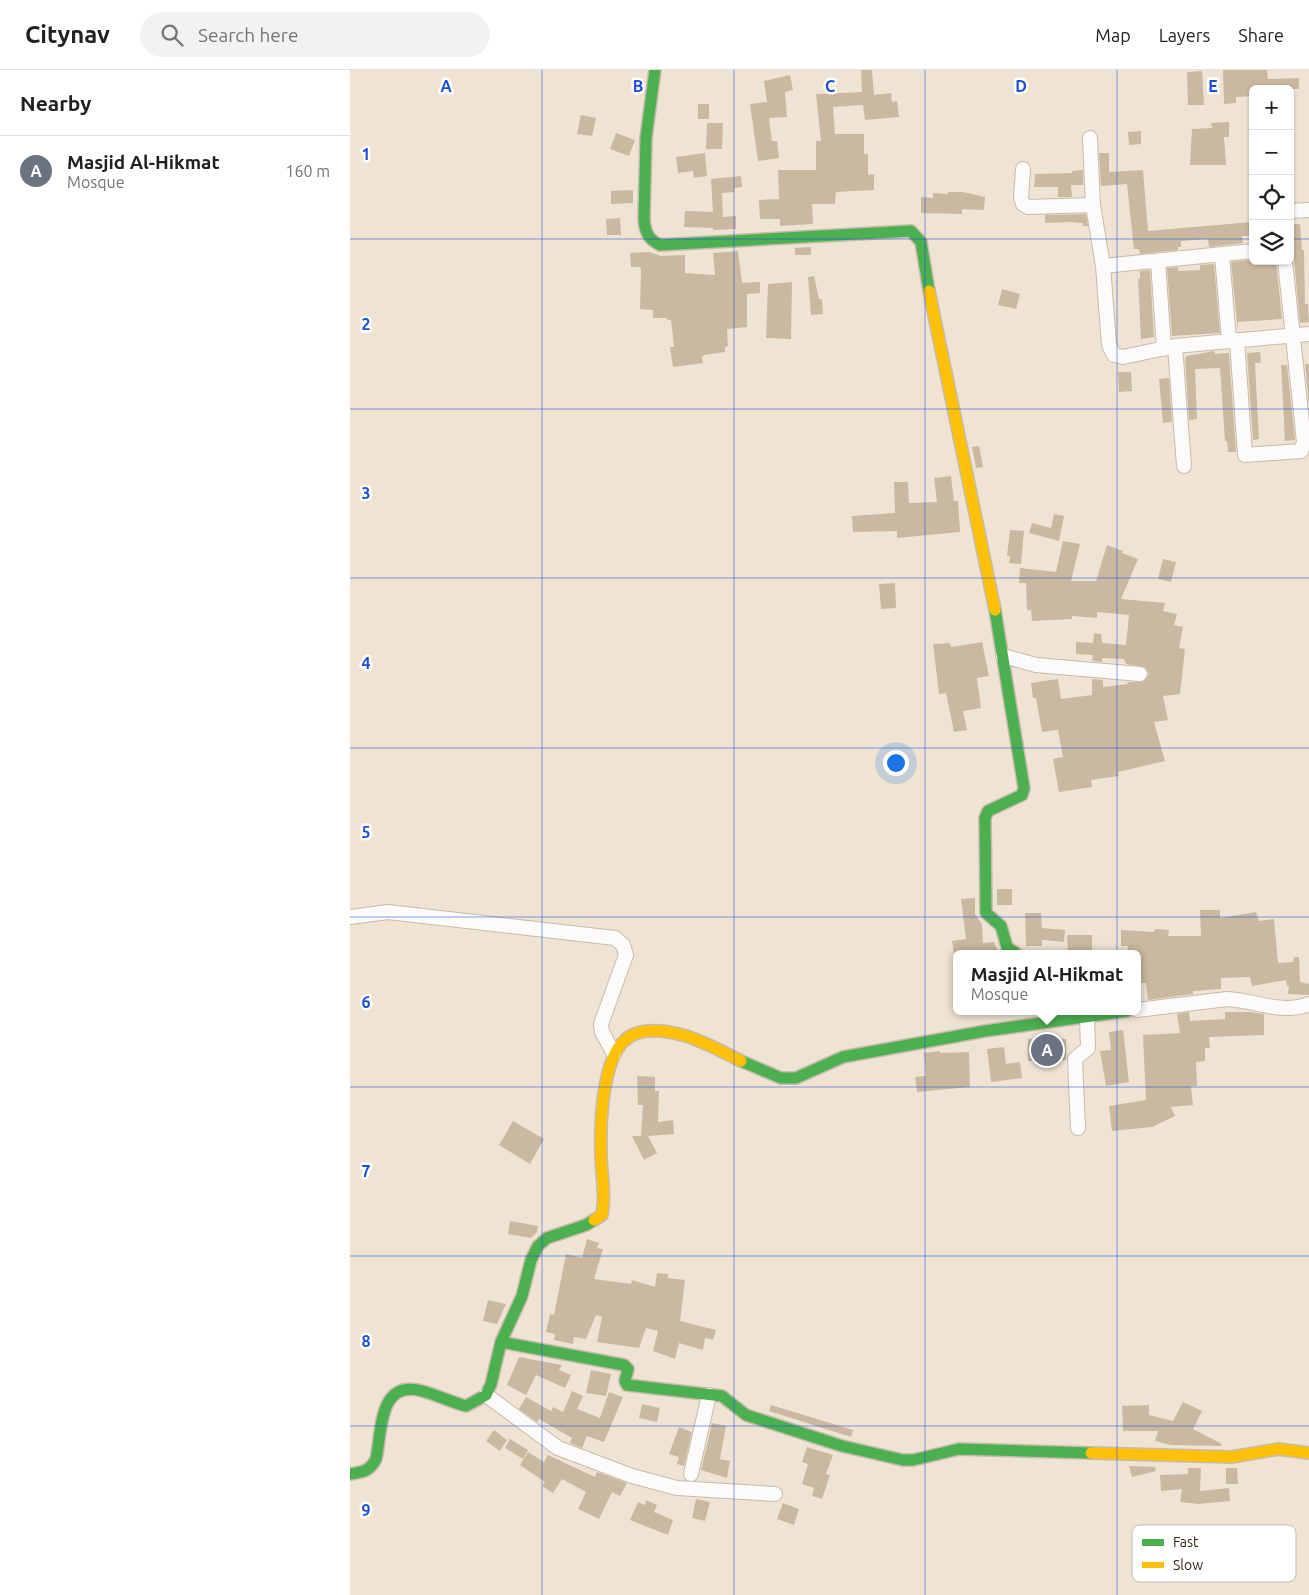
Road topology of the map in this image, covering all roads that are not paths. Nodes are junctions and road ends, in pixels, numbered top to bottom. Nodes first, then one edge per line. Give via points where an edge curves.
1 (655, 70) edge
2 (1090, 138) dead end
3 (1023, 169) dead end
4 (1093, 205) junction
5 (1309, 210) edge
6 (1294, 211) edge
7 (1249, 252) edge
8 (1222, 255) junction
9 (1158, 261) junction
10 (1285, 265) edge
11 (1103, 266) junction
12 (1309, 334) edge
13 (1291, 336) junction
14 (1233, 340) junction
15 (1170, 348) junction
16 (1184, 466) dead end
17 (1003, 656) junction
18 (1140, 674) dead end
19 (350, 916) edge
20 (1012, 950) edge
21 (1309, 1004) edge
22 (1141, 1010) edge
23 (1095, 1015) edge
24 (1048, 1016) edge
25 (1087, 1016) junction
26 (614, 1054) junction
27 (1078, 1128) dead end
28 (501, 1342) junction
29 (486, 1395) junction
30 (709, 1395) junction
31 (1309, 1453) edge
32 (350, 1474) edge
33 (691, 1474) dead end
34 (775, 1494) dead end

1 - 17 street via 646,138 644,219 645,232 653,242 660,245 903,230 911,231 921,242 937,336
2 - 4 street
3 - 4 street via 1021,198 1028,207
4 - 11 street
5 - 6 street
7 - 8 street
8 - 9 street
8 - 14 street
9 - 11 street
9 - 15 street
10 - 13 street
11 - 15 street via 1109,345 1114,355 1123,358
12 - 13 street
13 - 14 street
13 - 14 street via 1303,449 1247,457
14 - 15 street
15 - 16 street
17 - 18 street via 1036,665
17 - 20 street via 1024,793 986,814 986,913 1001,926
19 - 26 street via 388,912 615,938 623,945 626,955 602,1024 602,1032
21 - 22 street via 1301,1008 1277,1008 1227,999
23 - 25 street
24 - 25 street
24 - 26 street via 840,1057 798,1078 785,1079 682,1033 644,1031 626,1039
25 - 27 street via 1088,1048 1075,1059
26 - 28 street via 607,1077 600,1153 605,1205 602,1215 586,1225 547,1238 538,1246 522,1296
28 - 29 street via 492,1384
28 - 30 street via 624,1365 628,1369 624,1381 628,1385
29 - 32 street via 466,1406 414,1389 402,1390 384,1408 373,1466 364,1472
29 - 34 street via 558,1448 632,1476 677,1488
30 - 31 street via 725,1397 741,1412 755,1418 842,1446 908,1460 959,1449 1202,1457 1232,1457 1278,1449
30 - 33 street

